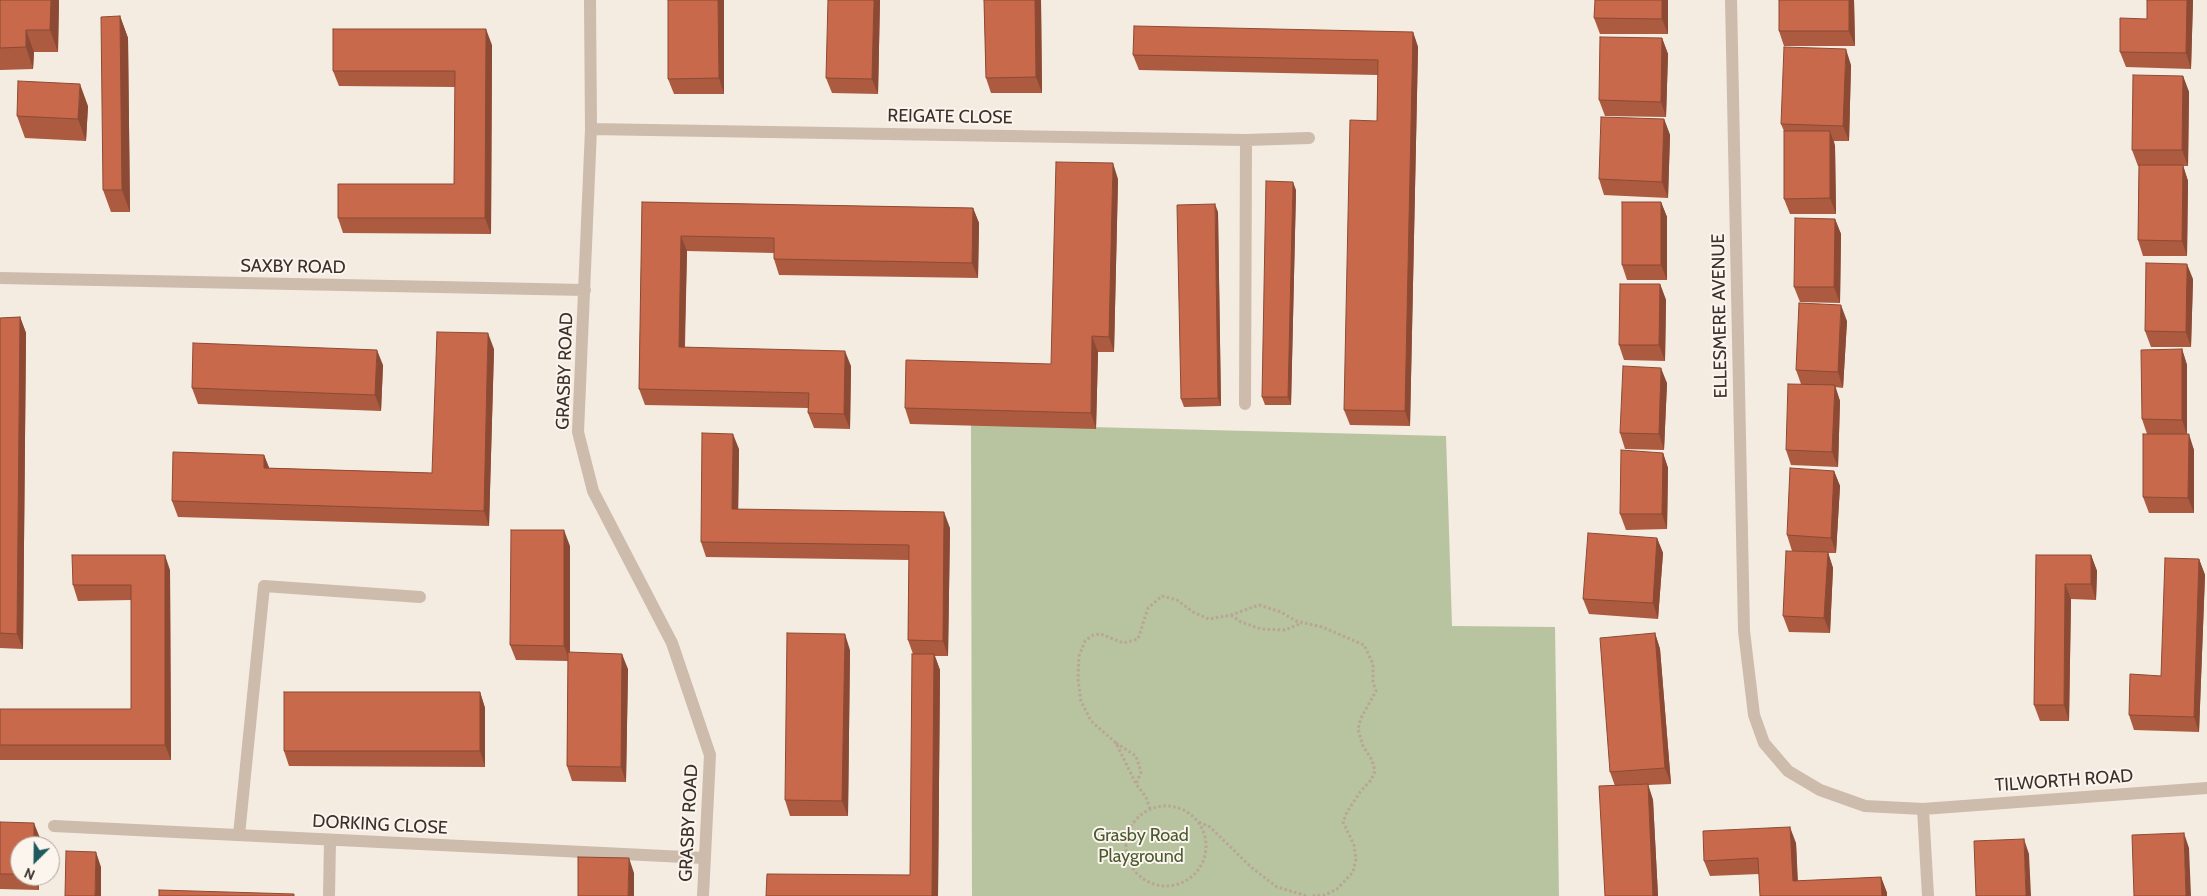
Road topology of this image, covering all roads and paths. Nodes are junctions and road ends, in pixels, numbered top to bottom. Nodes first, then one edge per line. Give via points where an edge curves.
1 (590, 0) edge
2 (1732, 0) edge
3 (591, 129) junction
4 (1309, 138) dead end
5 (1246, 140) junction
6 (0, 278) edge
7 (585, 290) junction
8 (1245, 404) dead end
9 (420, 597) dead end
10 (1231, 615) junction
11 (1302, 622) junction
12 (1744, 631) joint
13 (1116, 743) junction
14 (1136, 784) junction
15 (2207, 788) edge
16 (1150, 809) junction
17 (1923, 809) junction
18 (1198, 822) junction
19 (54, 826) dead end
20 (239, 835) junction
21 (1097, 836) dead end
22 (330, 840) junction
23 (1126, 840) junction
24 (705, 858) junction
25 (330, 896) edge
26 (703, 896) edge
27 (1307, 896) edge
28 (1312, 896) edge
29 (1928, 896) edge

1 - 3 street, GRASBY ROAD
2 - 12 street, ELLESMERE AVENUE
3 - 5 street, REIGATE CLOSE
3 - 7 street, GRASBY ROAD
4 - 5 street, REIGATE CLOSE
5 - 8 street
6 - 7 street, SAXBY ROAD
7 - 24 street, GRASBY ROAD via 578,432 593,491 672,643 710,755
9 - 20 street via 264,586
10 - 11 path via 1261,629 1285,630
10 - 11 path via 1259,605
10 - 13 path via 1209,619 1176,600 1162,596 1148,608 1138,640 1124,643 1101,634 1085,641 1079,656 1081,701 1091,721
11 - 28 path via 1364,645 1373,664 1376,692 1358,729 1375,771 1343,822 1354,845 1356,859 1353,872 1337,889 1325,895
12 - 17 street, TILWORTH ROAD via 1754,715 1764,743 1788,771 1820,790 1865,806
13 - 14 path
13 - 14 path via 1136,756 1141,772
14 - 16 path
15 - 17 street, TILWORTH ROAD
16 - 18 path via 1176,807
16 - 23 path via 1134,821
17 - 29 street
18 - 23 path via 1206,846 1204,859 1188,879 1176,884 1163,886 1140,876 1131,866
18 - 27 path via 1210,827 1252,868 1277,886
19 - 20 street, DORKING CLOSE
20 - 22 street, DORKING CLOSE
21 - 23 path
22 - 24 street, DORKING CLOSE
22 - 25 street
24 - 26 street, GRASBY ROAD

